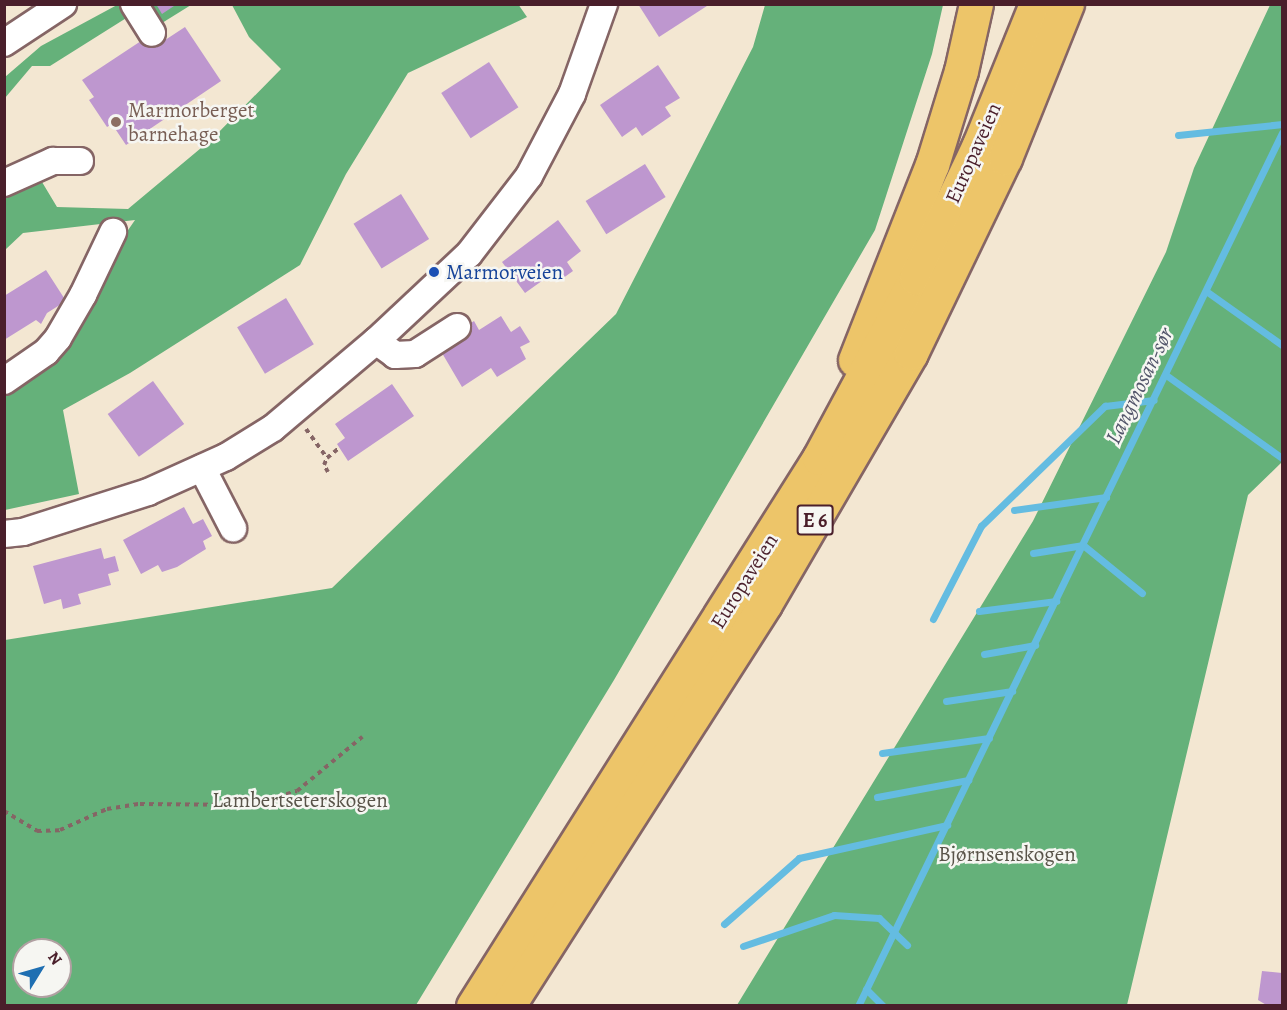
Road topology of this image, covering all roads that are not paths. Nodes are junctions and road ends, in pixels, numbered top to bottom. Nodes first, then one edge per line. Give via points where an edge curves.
1 (63, 4) edge
2 (134, 4) edge
3 (604, 4) edge
4 (976, 4) edge
5 (1036, 4) edge
6 (1067, 4) edge
7 (152, 33) dead end
8 (5, 42) edge
9 (80, 161) dead end
10 (4, 183) edge
11 (113, 232) dead end
12 (457, 327) dead end
13 (376, 341) junction
14 (4, 381) edge
15 (819, 459) junction
16 (202, 468) junction
17 (233, 528) dead end
18 (4, 534) edge
19 (473, 1005) edge
20 (508, 1005) edge

1 - 8 street
2 - 7 street
3 - 13 street via 573,94 529,176 469,254
4 - 15 highway, E 6 via 958,82 932,165 875,299
5 - 15 highway, Europaveien / E 6 via 979,145 916,278
6 - 20 highway, Europaveien / E 6 via 1005,158 894,382 765,604
9 - 10 street via 53,161
11 - 14 street via 58,338 46,352
12 - 13 street via 415,354 395,355
13 - 16 street via 273,428
15 - 19 highway, Europaveien / E 6
16 - 17 street
16 - 18 street via 137,496 23,532

